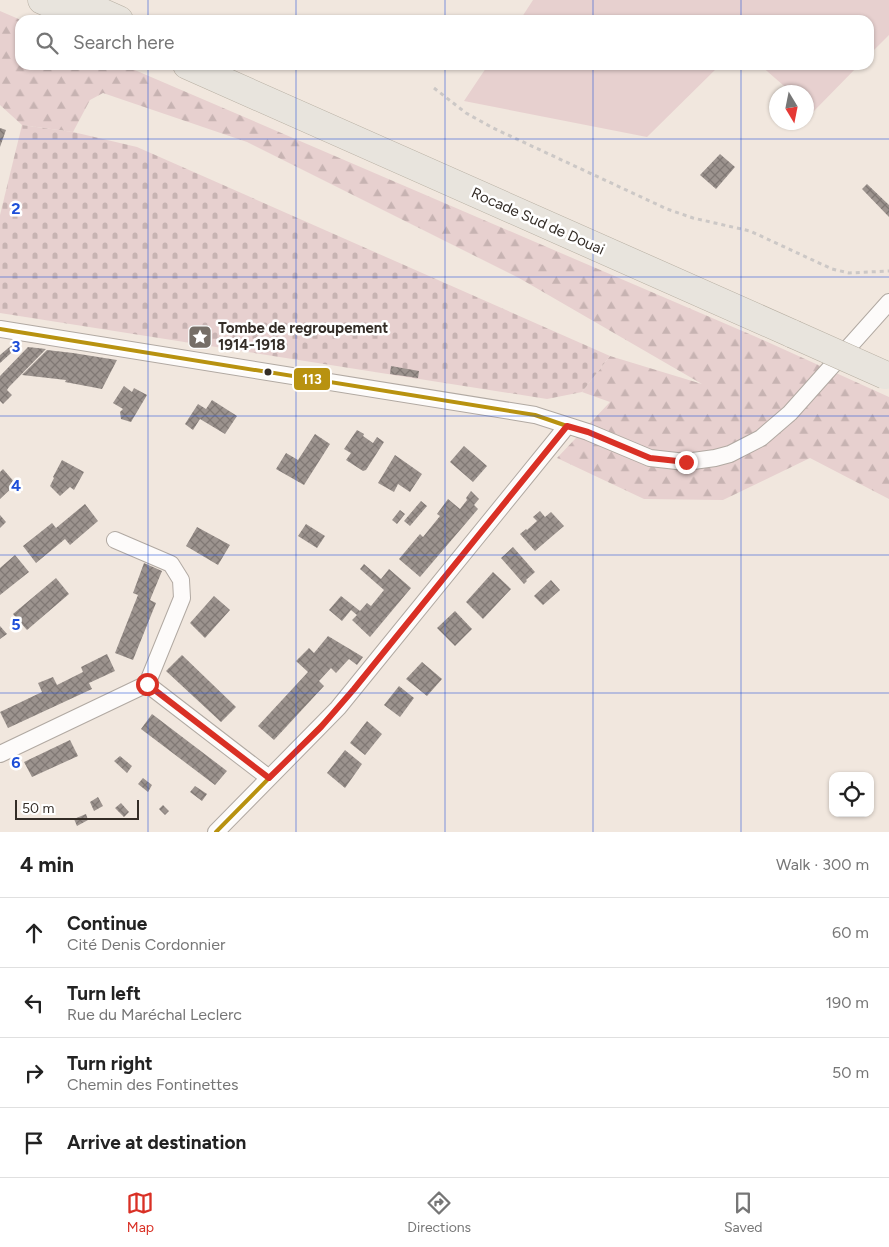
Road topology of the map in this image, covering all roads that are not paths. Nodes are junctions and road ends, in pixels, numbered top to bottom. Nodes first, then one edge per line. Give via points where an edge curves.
1 (42, 0) edge
2 (74, 0) edge
3 (76, 15) edge
4 (107, 15) edge
5 (199, 70) edge
6 (231, 70) edge
7 (889, 302) edge
8 (0, 329) edge
9 (796, 329) junction
10 (888, 372) edge
11 (567, 426) junction
12 (115, 540) dead end
13 (147, 684) junction
14 (0, 754) edge
15 (269, 778) junction
16 (216, 832) edge

1 - 3 highway
2 - 4 highway
5 - 9 highway, Rocade Sud de Douai
6 - 9 highway, Rocade Sud de Douai
7 - 11 street via 783,419 761,438 730,454 686,462 650,458
8 - 11 street via 535,415
9 - 10 highway, Rocade Sud de Douai, bridge
11 - 15 street via 354,689
12 - 13 street via 171,564 181,580 182,598
13 - 14 street
13 - 15 street
15 - 16 street

